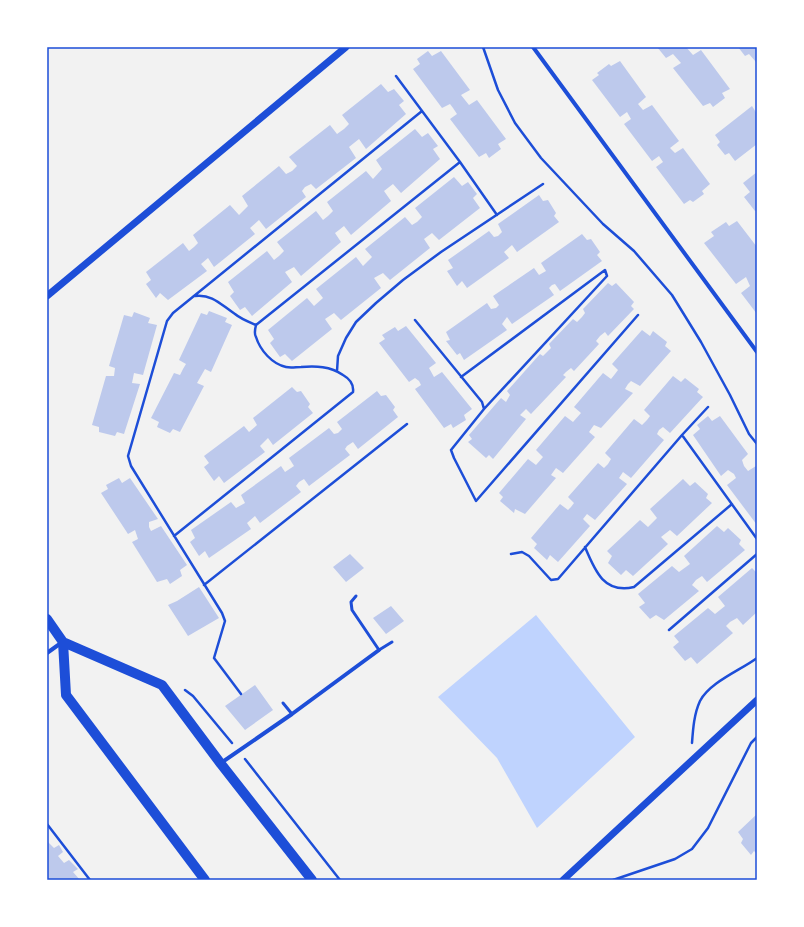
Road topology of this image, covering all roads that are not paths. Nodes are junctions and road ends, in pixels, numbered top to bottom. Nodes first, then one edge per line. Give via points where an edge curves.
1 (346, 47) edge
2 (533, 47) edge
3 (47, 296) edge
4 (757, 352) edge
5 (356, 596) dead end
6 (47, 619) edge
7 (63, 642) junction
8 (392, 642) dead end
9 (379, 650) junction
10 (47, 653) edge
11 (757, 700) edge
12 (283, 703) dead end
13 (292, 714) junction
14 (221, 764) junction
15 (205, 880) edge
16 (312, 880) edge
17 (563, 880) edge

1 - 3 street
2 - 4 street
5 - 9 lane via 351,602 352,610
6 - 7 main road
7 - 10 street
7 - 14 main road via 162,685
7 - 15 main road via 66,695
8 - 9 lane
9 - 13 street
11 - 17 street
12 - 13 lane
13 - 14 street
14 - 16 main road

